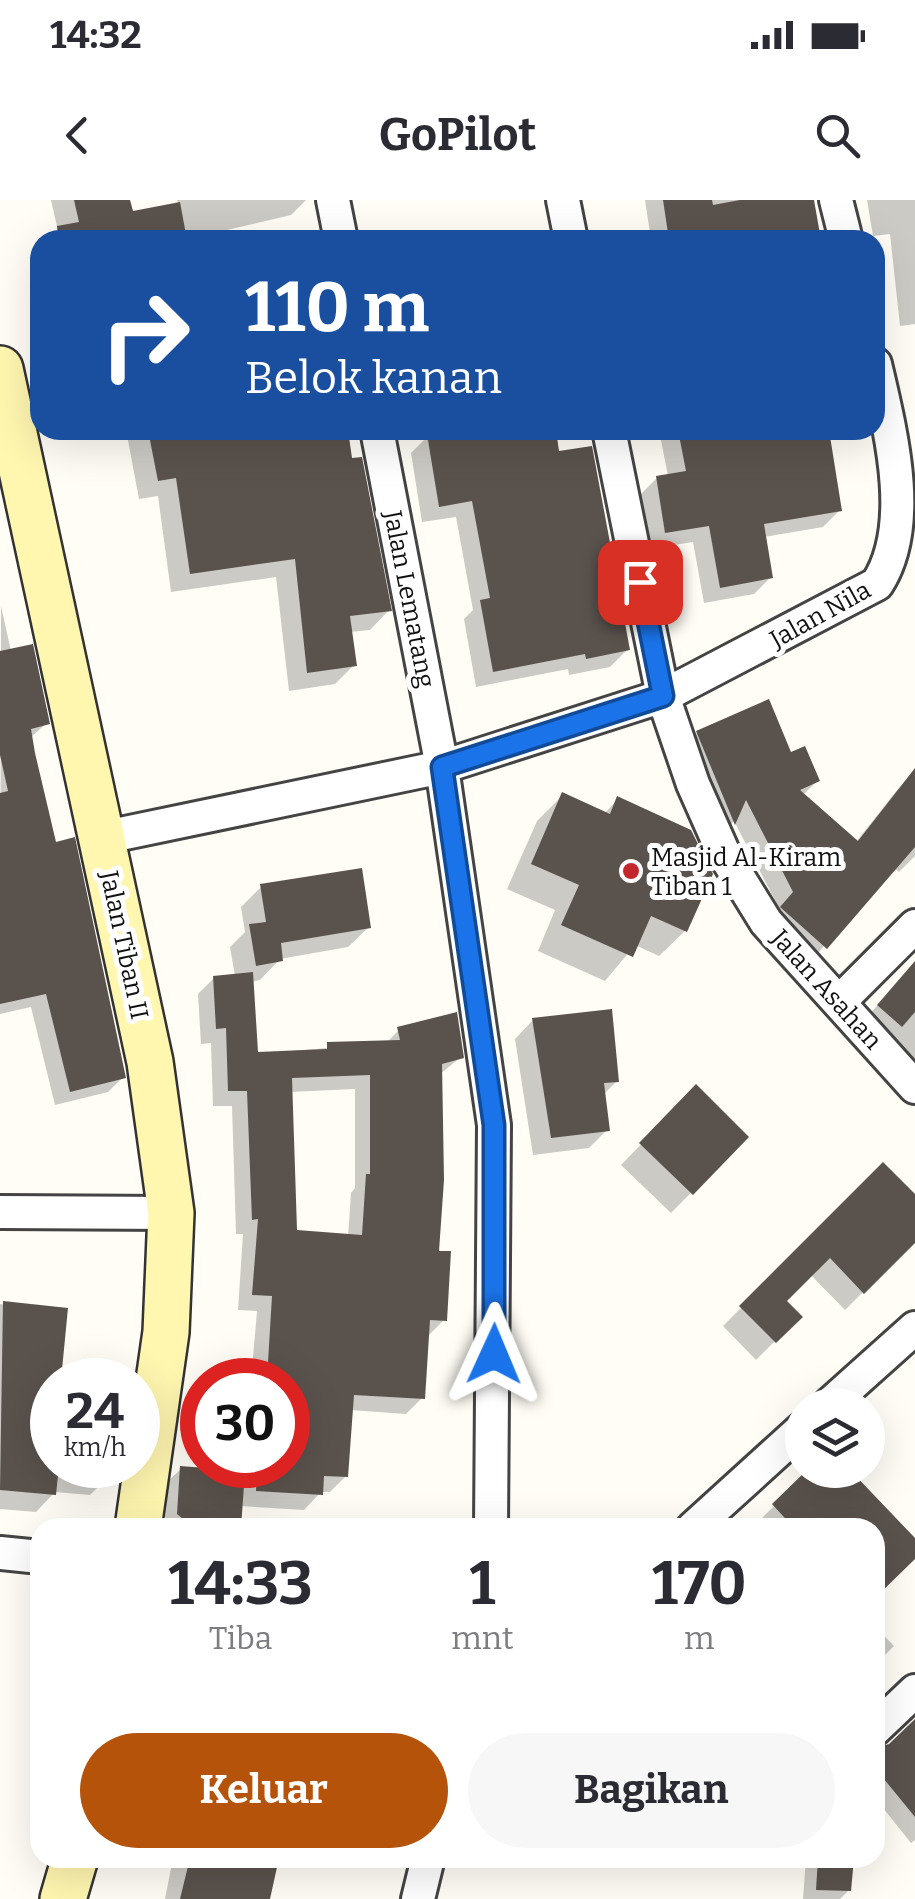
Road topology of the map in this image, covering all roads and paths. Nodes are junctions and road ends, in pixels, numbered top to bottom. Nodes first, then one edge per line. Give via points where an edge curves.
1 (333, 200) edge
2 (563, 200) edge
3 (836, 200) edge
4 (339, 230) edge
5 (569, 230) edge
6 (844, 230) edge
7 (0, 368) edge
8 (885, 410) edge
9 (379, 440) edge
10 (611, 440) edge
11 (663, 696) junction
12 (442, 767) junction
13 (101, 838) junction
14 (915, 926) edge
15 (839, 1002) junction
16 (915, 1087) edge
17 (0, 1212) edge
18 (171, 1213) junction
19 (915, 1328) edge
20 (848, 1388) edge
21 (785, 1444) edge
22 (139, 1518) edge
23 (491, 1518) edge
24 (704, 1518) edge
25 (0, 1553) edge
26 (30, 1556) edge
27 (915, 1691) edge
28 (885, 1720) edge
29 (71, 1868) edge
30 (426, 1868) edge
31 (63, 1899) edge
32 (418, 1899) edge

1 - 4 street
2 - 5 street
3 - 6 street
7 - 13 street, Jalan Tiban II
8 - 11 street, Jalan Nila via 908,516 892,569 832,611
9 - 12 street, Jalan Lematang
10 - 11 street, Jalan Asahan
11 - 12 street, Jalan Nila
11 - 15 street, Jalan Asahan via 724,854 766,922
12 - 13 street, Jalan Nila
12 - 23 street, Jalan Lematang via 494,1125
13 - 18 street, Jalan Tiban II via 150,1062
14 - 15 street
15 - 16 street, Jalan Asahan
17 - 18 street
18 - 22 street, Jalan Tiban II via 166,1332
19 - 20 street
21 - 24 street
25 - 26 street
27 - 28 street
29 - 31 street
30 - 32 street

